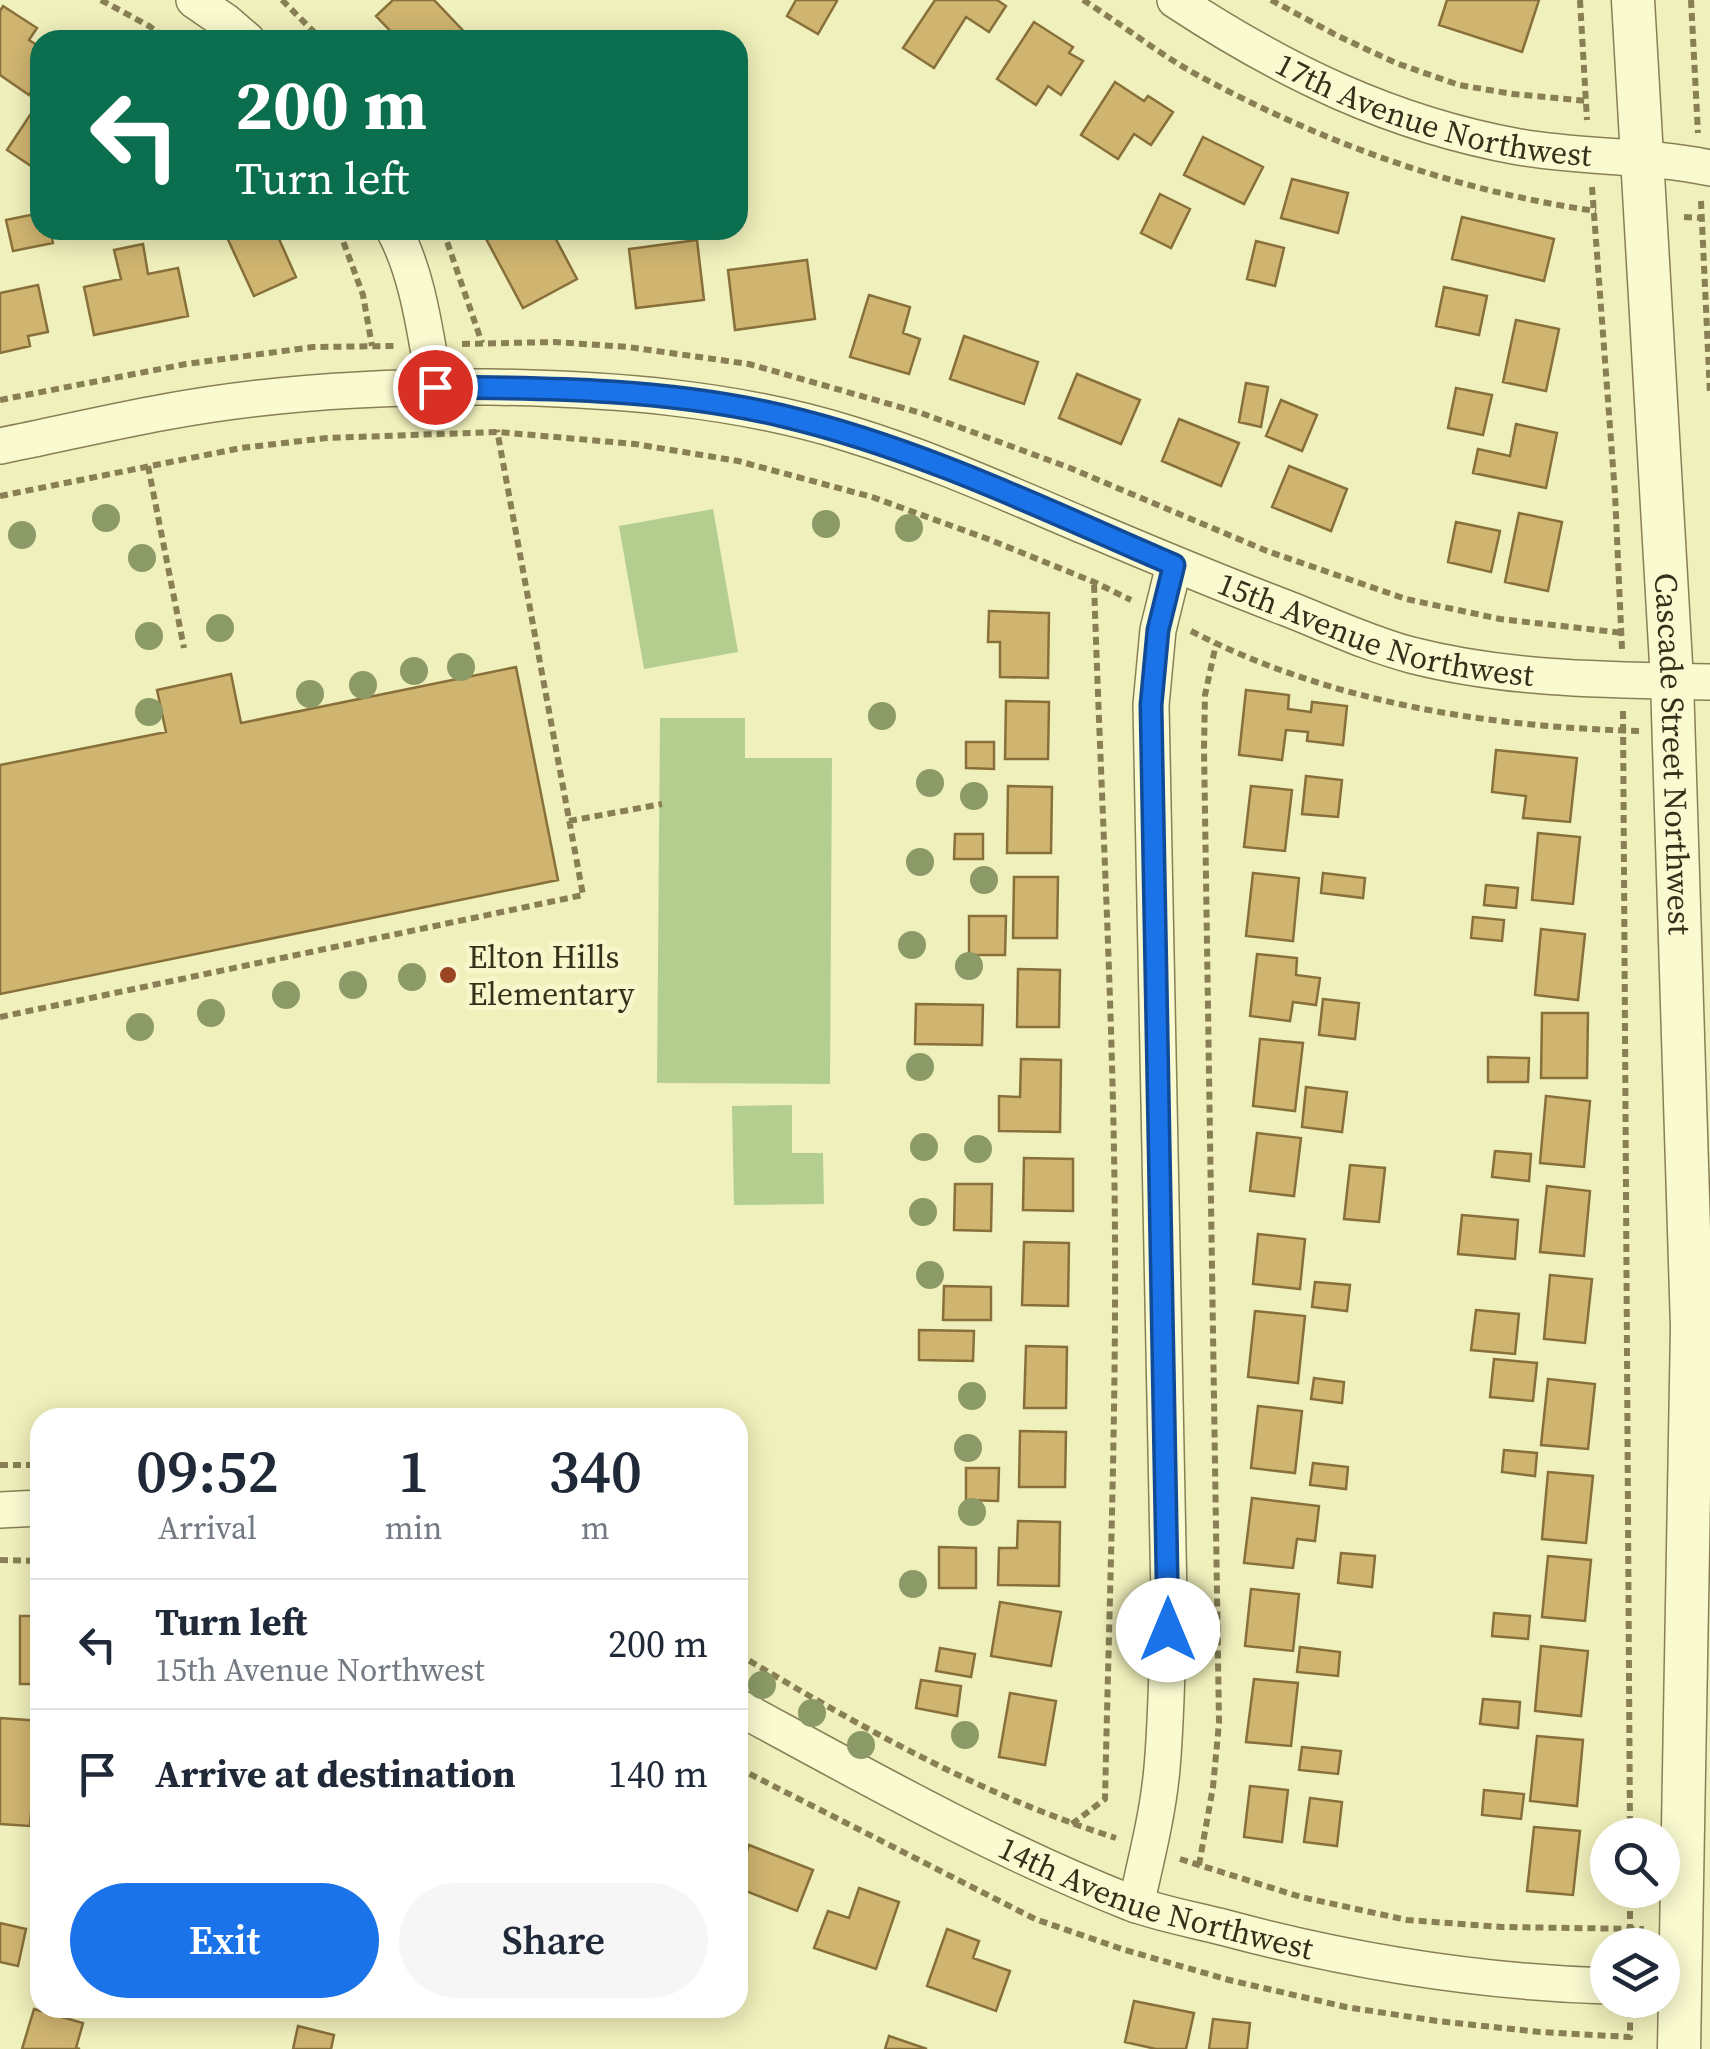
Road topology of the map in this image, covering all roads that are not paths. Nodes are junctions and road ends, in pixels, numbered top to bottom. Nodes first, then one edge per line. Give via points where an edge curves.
1 (194, 0) edge
2 (1175, 0) edge
3 (1632, 0) edge
4 (236, 30) edge
5 (1642, 160) junction
6 (1705, 167) edge
7 (399, 240) edge
8 (435, 387) junction
9 (0, 446) edge
10 (1174, 565) junction
11 (1691, 682) edge
12 (30, 1508) edge
13 (0, 1510) edge
14 (748, 1712) edge
15 (1136, 1904) junction
16 (1673, 1928) edge
17 (1590, 1985) edge
18 (1675, 2018) edge
19 (1679, 2049) edge

1 - 4 street
2 - 5 street, 17th Avenue Northwest via 1278,63 1442,130 1522,148
3 - 5 street, Cascade Street Northwest
5 - 6 street, 17th Avenue Northwest
5 - 11 street, Cascade Street Northwest
7 - 8 street
8 - 9 street, 15th Avenue Northwest via 344,390 167,411
8 - 10 street, 15th Avenue Northwest via 645,394 780,416 915,456
10 - 11 street, 15th Avenue Northwest via 1404,654 1520,675
10 - 15 street via 1158,630 1151,705 1169,1598 1162,1772
11 - 16 street, Cascade Street Northwest via 1692,1327
12 - 13 street
14 - 15 street, 14th Avenue Northwest via 1028,1860
15 - 17 street, 14th Avenue Northwest via 1281,1943 1414,1967
18 - 19 street, Cascade Street Northwest

